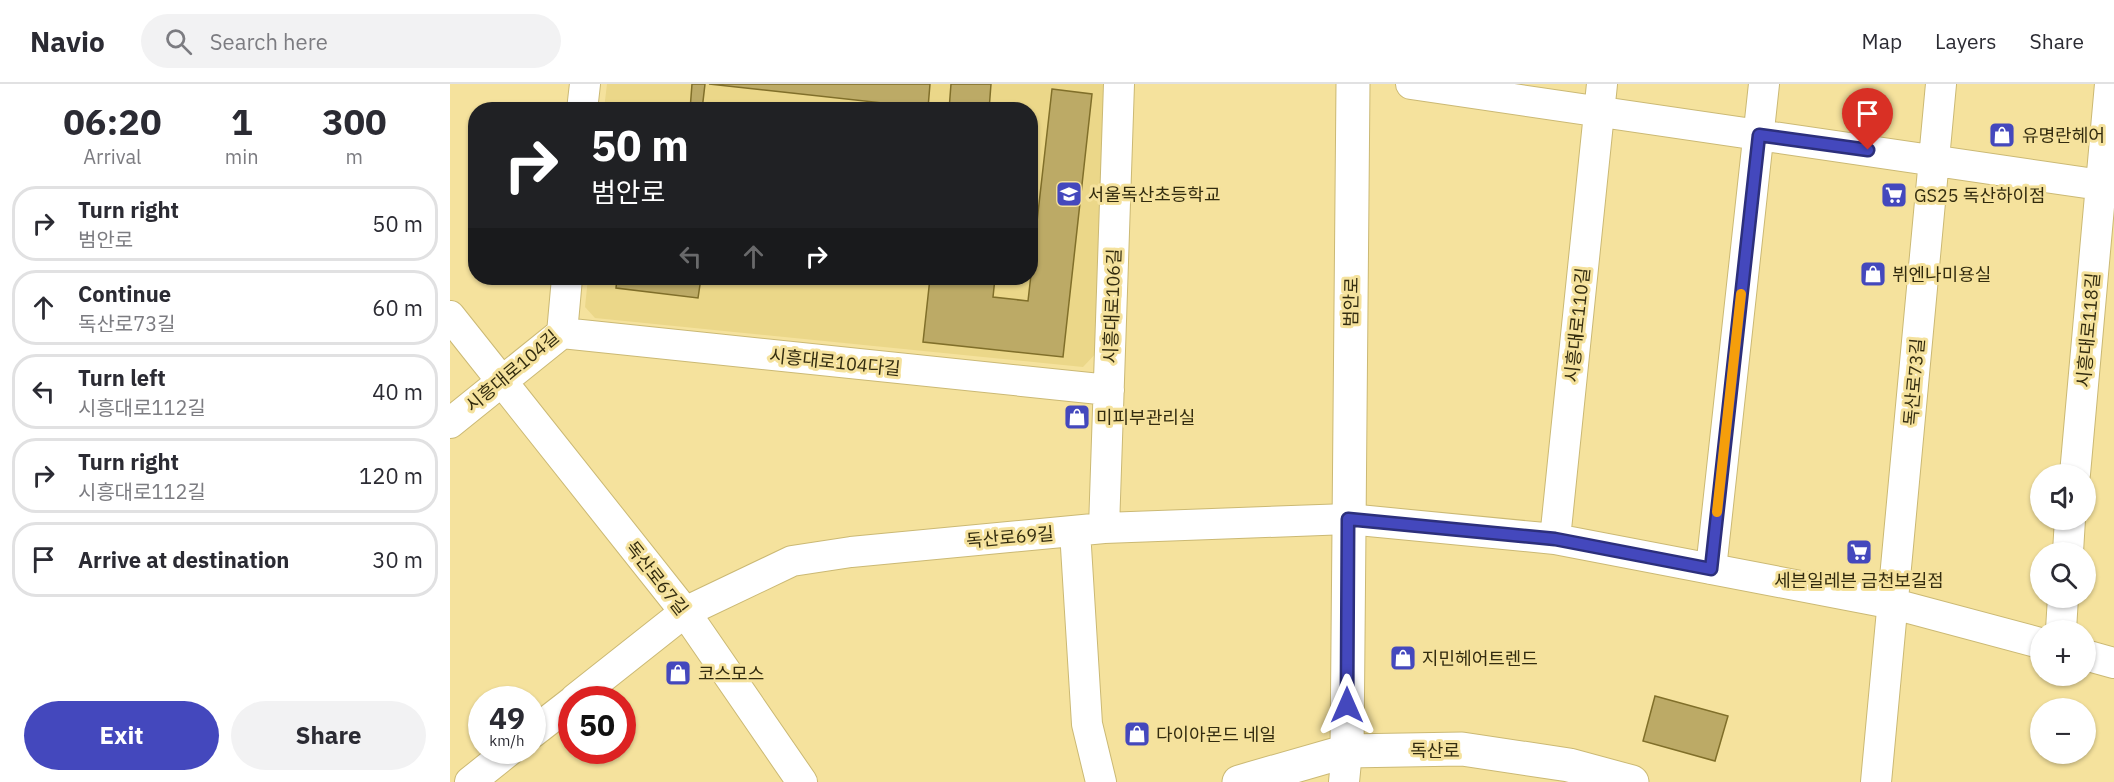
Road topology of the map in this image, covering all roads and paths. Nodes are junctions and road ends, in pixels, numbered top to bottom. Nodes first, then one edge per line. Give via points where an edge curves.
1 (585, 84) edge
2 (1119, 84) edge
3 (1353, 84) edge
4 (1411, 84) edge
5 (1764, 84) edge
6 (1941, 84) edge
7 (2110, 84) edge
8 (1601, 98) edge
9 (583, 102) edge
10 (1759, 135) junction
11 (1934, 160) junction
12 (2107, 186) edge
13 (566, 285) edge
14 (450, 316) edge
15 (562, 333) junction
16 (501, 382) junction
17 (1109, 390) junction
18 (450, 423) edge
19 (2075, 464) edge
20 (1348, 519) junction
21 (1104, 528) junction
22 (1075, 531) junction
23 (1555, 539) junction
24 (1711, 569) junction
25 (1894, 604) junction
26 (685, 612) junction
27 (2030, 640) edge
28 (2096, 658) edge
29 (2114, 663) edge
30 (591, 686) edge
31 (558, 713) edge
32 (546, 722) edge
33 (492, 764) edge
34 (1345, 766) edge
35 (470, 782) edge
36 (801, 782) edge
37 (1101, 782) edge
38 (1239, 782) edge
39 (1632, 782) edge
40 (1876, 782) edge

1 - 9 street
2 - 17 street, 시흥대로106길
3 - 20 main road, 범안로
4 - 8 street
5 - 10 street
6 - 11 street, 독산로73길
7 - 12 street, 시흥대로118길
8 - 10 street
8 - 23 street, 시흥대로110길
10 - 11 street
10 - 24 street
11 - 12 street
11 - 25 street, 독산로73길
12 - 19 street, 시흥대로118길
13 - 15 street, 시흥대로104길
14 - 16 street, 독산로67길
15 - 16 street, 시흥대로104길
15 - 17 street, 시흥대로104다길
16 - 18 street, 시흥대로104길
16 - 26 street, 독산로67길
17 - 21 street, 시흥대로106길
20 - 21 street, 독산로69길
20 - 23 street
20 - 34 main road, 범안로
21 - 22 street, 독산로69길
22 - 26 street, 독산로69길 via 792,561
22 - 37 street via 1087,724
23 - 24 street
24 - 25 street
25 - 27 street
25 - 40 street, 독산로73길
26 - 30 street, 독산로69길
26 - 36 street, 독산로67길
28 - 29 street
31 - 32 street
33 - 35 street
34 - 38 main road, 독산로
34 - 39 main road, 독산로 via 1462,749 1569,765

